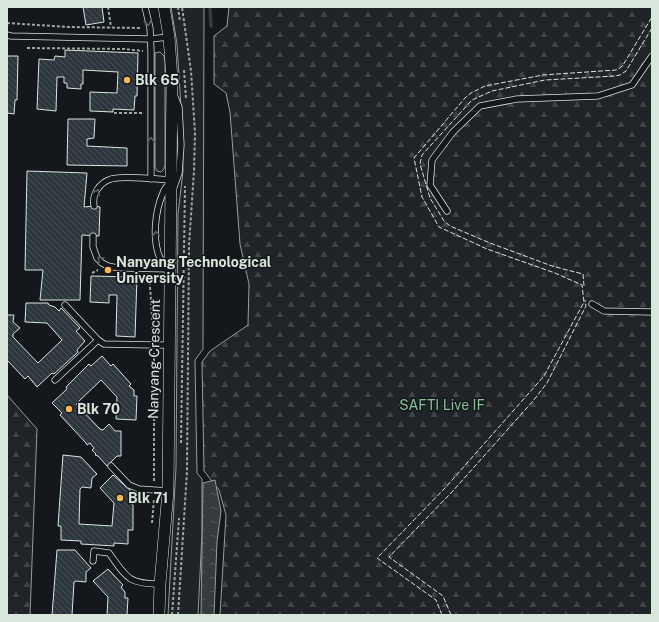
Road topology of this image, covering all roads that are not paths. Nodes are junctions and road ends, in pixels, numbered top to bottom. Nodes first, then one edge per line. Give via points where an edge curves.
1 (145, 7) edge
2 (164, 7) edge
3 (7, 35) edge
4 (169, 37) junction
5 (150, 39) junction
6 (652, 56) edge
7 (172, 92) junction
8 (151, 179) junction
9 (172, 180) junction
10 (171, 196) junction
11 (94, 206) dead end
12 (447, 211) dead end
13 (92, 236) dead end
14 (170, 269) junction
15 (592, 304) dead end
16 (65, 305) dead end
17 (652, 312) edge
18 (98, 340) junction
19 (170, 345) junction
20 (55, 380) dead end
21 (111, 466) dead end
22 (168, 491) junction
23 (93, 561) dead end
24 (160, 584) junction
25 (159, 615) edge

1 -> 5 lane
2 - 4 street, Nanyang Crescent
3 - 5 lane
4 - 5 lane
4 - 7 street, Nanyang Crescent
8 -> 5 lane
6 - 12 lane via 632,85 598,96 517,99 480,106 453,132 432,160 430,185
7 - 9 street, Nanyang Crescent
7 - 10 lane via 179,107 181,145 179,173
8 - 9 lane
11 -> 8 lane via 96,192 111,179
9 - 10 street, Nanyang Crescent
14 -> 9 lane via 161,259 156,243 155,223 163,192
10 - 14 street, Nanyang Crescent
14 -> 13 lane via 112,267 102,263 94,252
14 - 19 street, Nanyang Crescent
15 - 17 lane via 604,311
16 - 18 lane
18 - 19 lane via 104,344
18 - 20 lane
19 - 22 street, Nanyang Crescent
21 - 22 lane via 129,485 139,489
22 - 24 street, Nanyang Crescent
23 - 24 lane via 94,551 109,553 129,579
24 - 25 street, Nanyang Crescent

